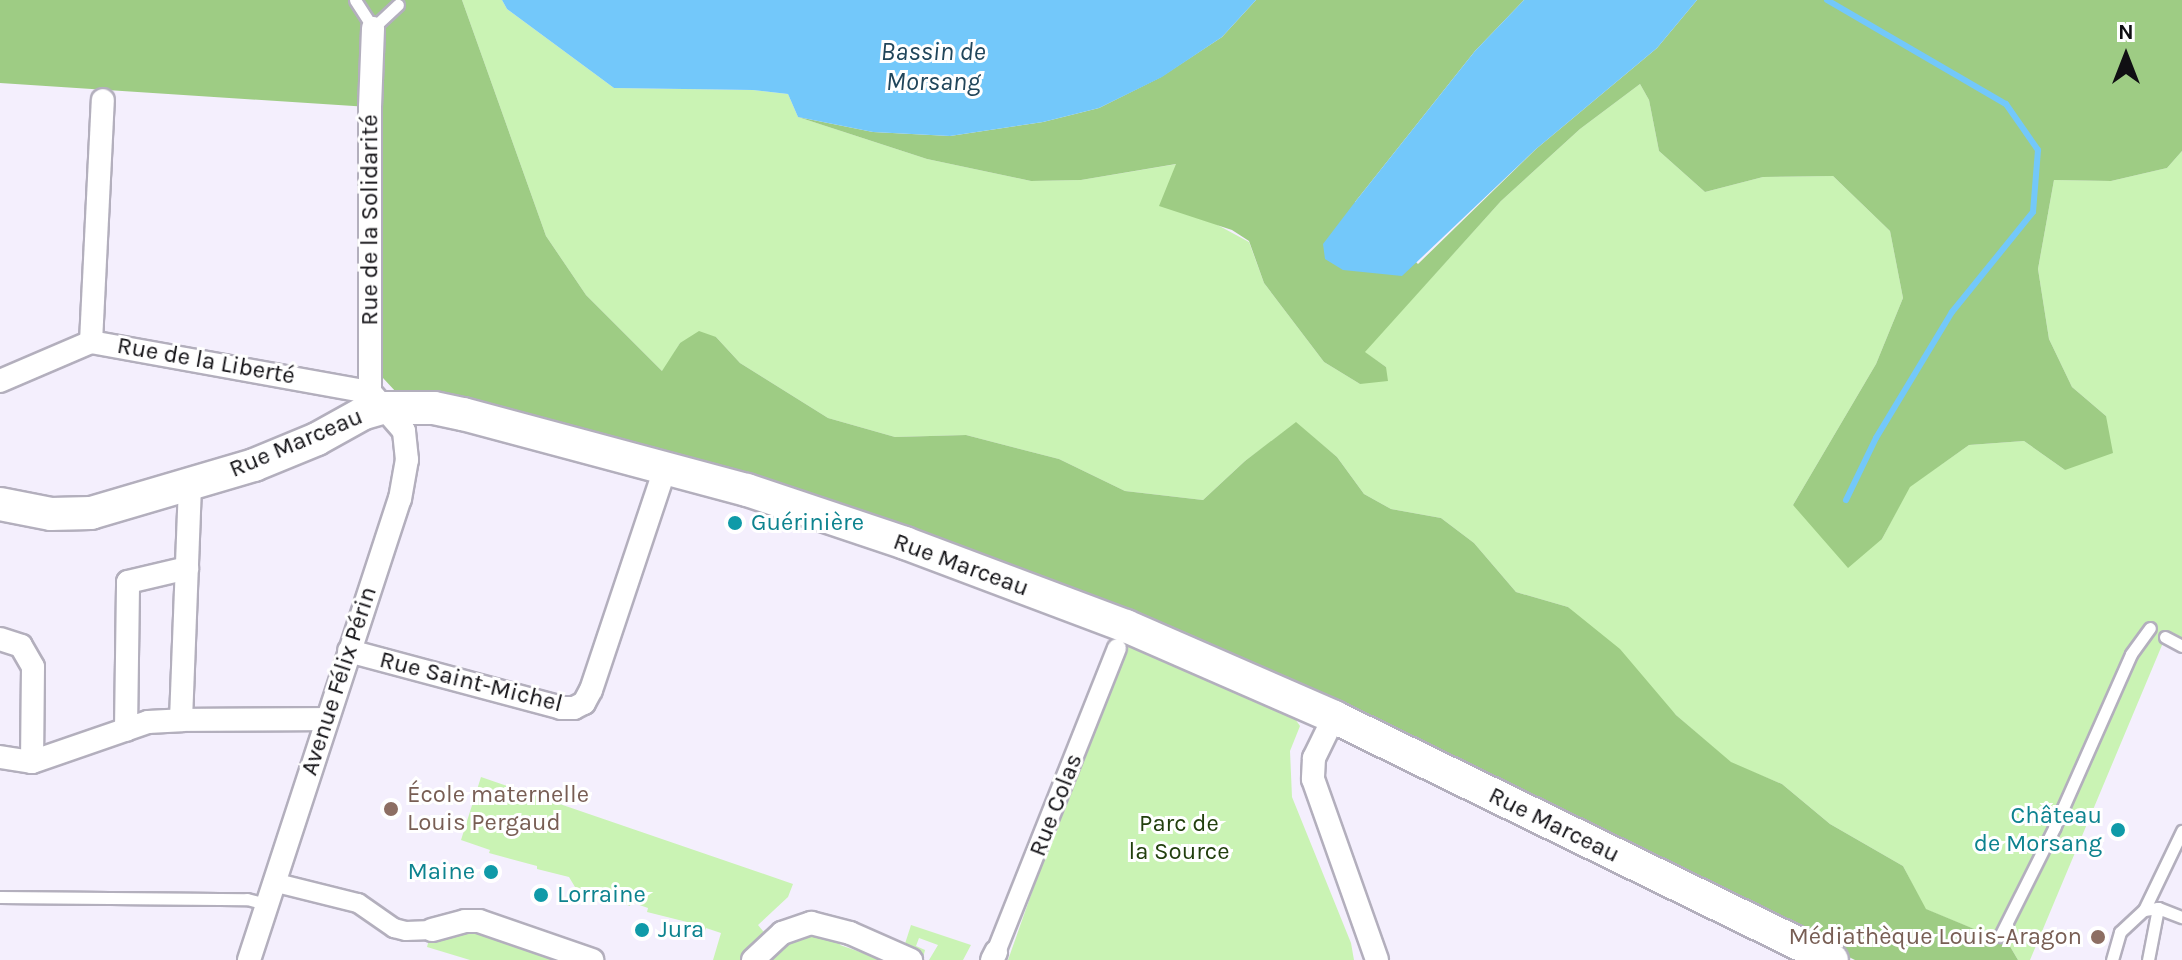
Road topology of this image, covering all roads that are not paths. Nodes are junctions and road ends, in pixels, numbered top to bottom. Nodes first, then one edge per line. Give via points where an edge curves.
1 (355, 0) edge
2 (398, 5) dead end
3 (373, 28) junction
4 (103, 100) dead end
5 (91, 342) junction
6 (0, 381) edge
7 (376, 400) junction
8 (665, 469) junction
9 (190, 485) junction
10 (0, 504) edge
11 (187, 568) junction
12 (2150, 628) dead end
13 (2165, 637) dead end
14 (0, 639) edge
15 (2182, 646) edge
16 (1117, 648) dead end
17 (349, 651) junction
18 (1334, 717) junction
19 (327, 719) junction
20 (181, 720) junction
21 (126, 730) junction
22 (0, 757) edge
23 (32, 762) junction
24 (2182, 831) edge
25 (273, 882) junction
26 (0, 897) edge
27 (266, 904) junction
28 (2158, 908) junction
29 (2144, 910) junction
30 (2182, 917) edge
31 (432, 930) joint
32 (2000, 936) dead end
33 (994, 956) edge
34 (249, 960) edge
35 (592, 960) edge
36 (753, 960) edge
37 (911, 960) edge
38 (1377, 960) edge
39 (1832, 960) edge
40 (2112, 960) edge
41 (2148, 960) edge

1 - 3 lane
2 - 3 lane
3 - 7 street, Rue de la Solidarité
4 - 5 street
5 - 6 street, Rue de la Liberté
5 - 7 street, Rue de la Liberté
7 - 8 main road, Rue Marceau via 463,414
7 - 9 main road, Rue Marceau via 317,439
7 - 17 street, Avenue Félix Périn via 404,431 407,460 400,499
8 - 17 street, Rue Saint-Michel via 584,703 561,708
8 - 18 main road, Rue Marceau via 747,490 964,565 1126,626
9 - 10 main road, Rue Marceau via 81,514
9 - 11 street
11 - 20 street
11 - 21 street via 128,582
12 - 32 lane via 2131,654
13 - 15 lane
14 - 23 street via 21,646 33,667
16 - 33 street, Rue Colas
17 - 19 street, Avenue Félix Périn
18 - 38 street via 1314,758 1313,779
18 - 39 main road, Rue Marceau
19 - 20 street
19 - 25 street, Avenue Félix Périn
20 - 21 street
21 - 23 street
22 - 23 street
24 - 29 lane
25 - 27 street, Avenue Félix Périn
25 - 31 street via 358,903 394,928
26 - 27 lane via 247,899
27 - 34 street, Avenue Félix Périn
28 - 29 lane
28 - 30 lane
28 - 41 lane
29 - 40 lane via 2120,932
31 - 35 street via 479,921
36 - 37 street via 782,933 811,923

